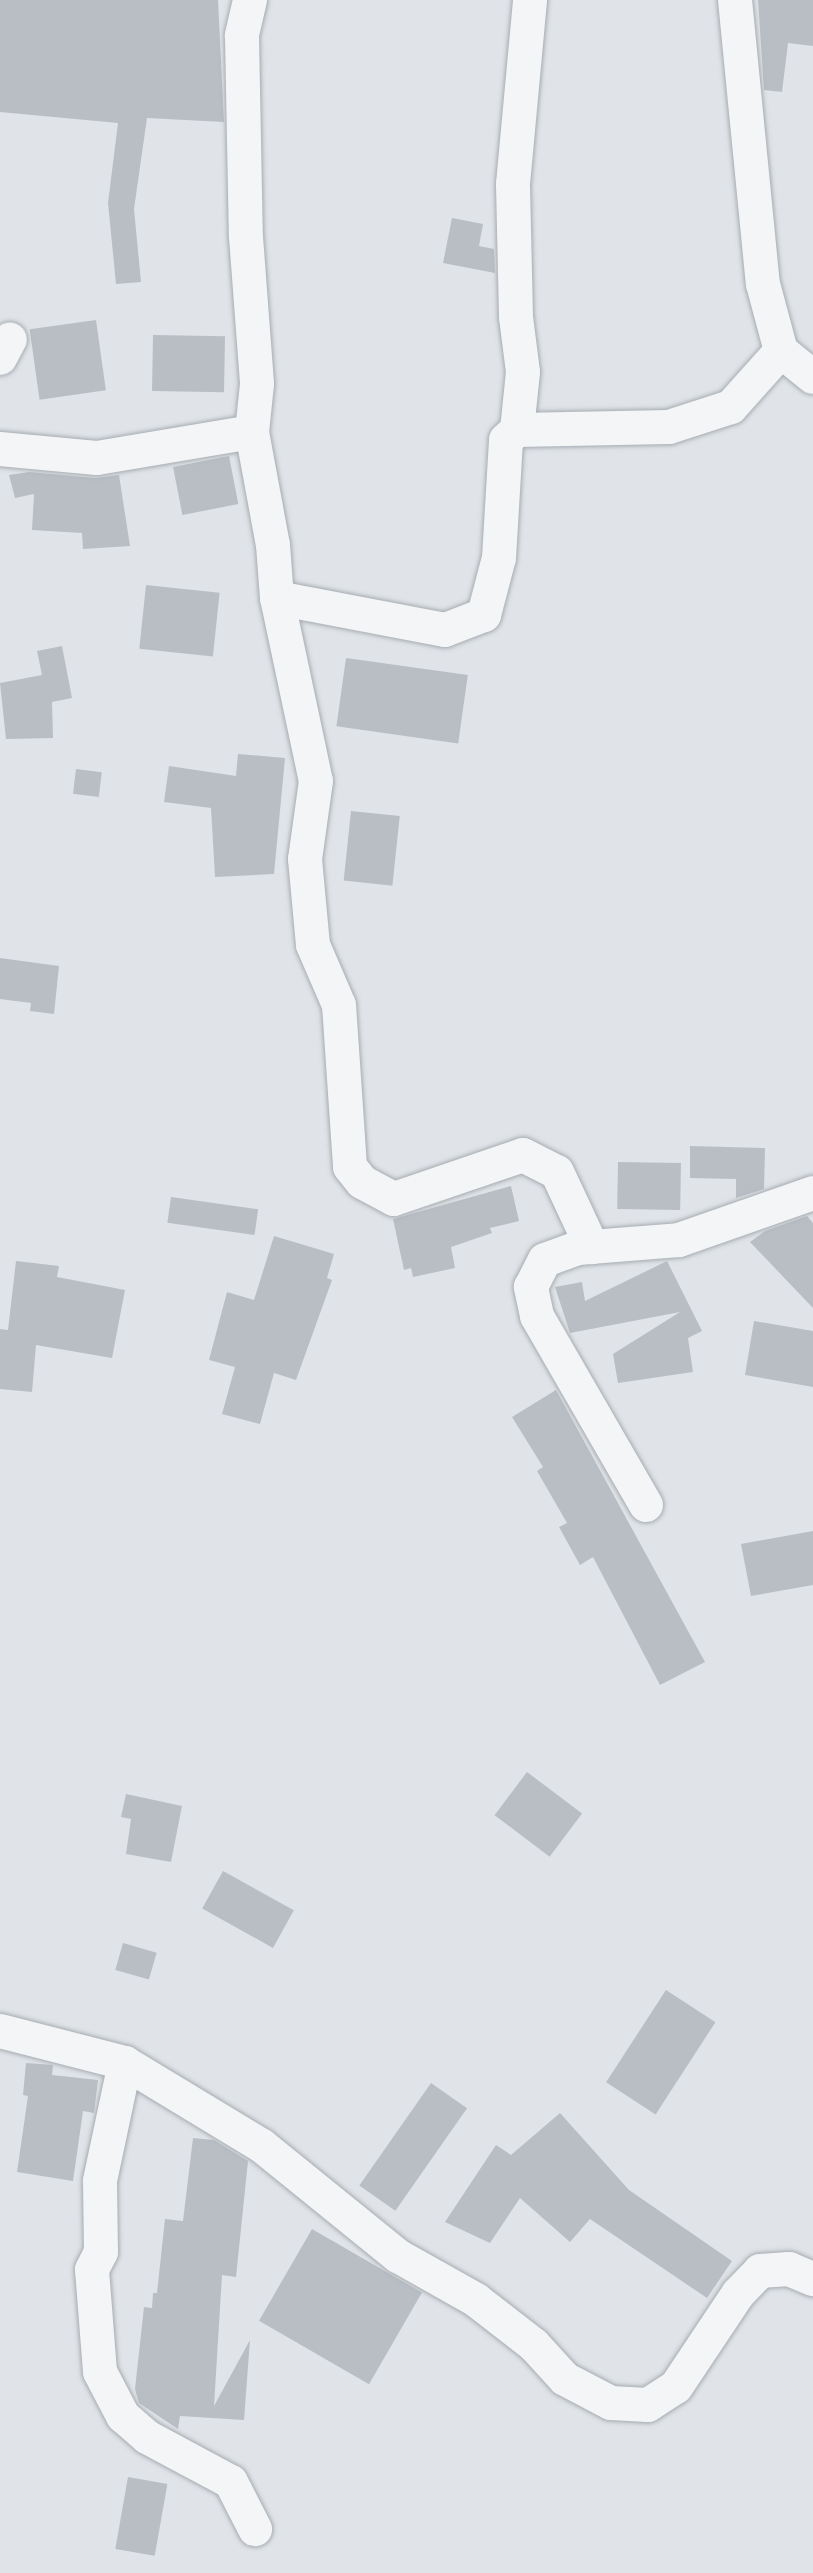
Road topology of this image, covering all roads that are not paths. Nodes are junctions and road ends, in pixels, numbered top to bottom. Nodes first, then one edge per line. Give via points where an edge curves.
1 (250, 0) edge
2 (530, 0) edge
3 (735, 0) edge
4 (781, 351) junction
5 (813, 377) edge
6 (517, 430) junction
7 (252, 432) junction
8 (0, 449) edge
9 (277, 598) junction
10 (813, 1193) edge
11 (592, 1247) junction
12 (646, 1505) dead end
13 (0, 2031) edge
14 (125, 2063) junction
15 (813, 2279) edge
16 (255, 2529) dead end

1 - 7 street via 242,36 246,237 257,384
2 - 6 street via 513,184 516,317 523,372
3 - 4 street via 763,284
4 - 5 street
4 - 6 street via 731,407 669,427
6 - 9 street via 506,440 499,558 484,615 445,630
7 - 8 street via 97,458
7 - 9 street
9 - 11 street via 316,781 305,859 313,945 339,1005 350,1167 362,1182 394,1199 523,1155 557,1172
10 - 11 street via 679,1240
11 - 12 street via 545,1260 531,1287 537,1316
13 - 14 street
14 - 15 street via 262,2146 398,2256 476,2300 534,2345 565,2379 611,2403 648,2405 676,2387 738,2294 760,2271 789,2269
14 - 16 street via 100,2181 101,2252 92,2270 100,2372 123,2416 147,2437 231,2482

